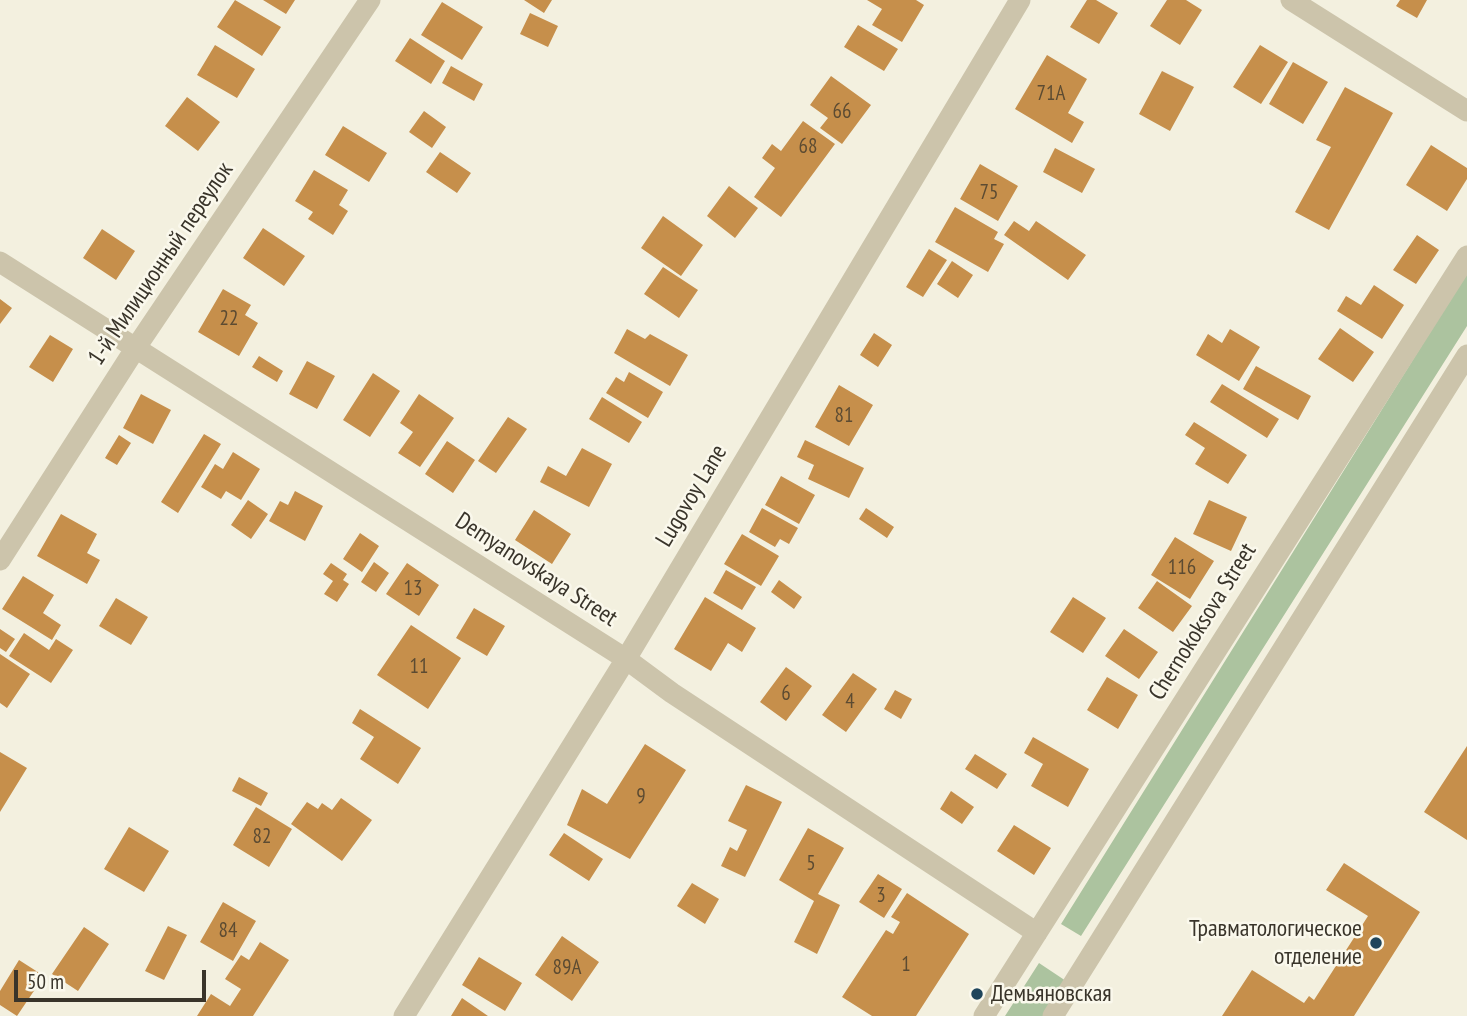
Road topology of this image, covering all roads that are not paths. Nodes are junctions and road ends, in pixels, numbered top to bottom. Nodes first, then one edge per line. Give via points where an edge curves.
1 (370, 0) edge
2 (1020, 0) edge
3 (1291, 0) edge
4 (1467, 111) edge
5 (1467, 256) edge
6 (0, 262) edge
7 (137, 346) junction
8 (1467, 355) edge
9 (0, 560) edge
10 (626, 659) junction
11 (1037, 933) junction
12 (404, 1016) edge
13 (984, 1016) edge
14 (1052, 1016) edge

1 - 7 street, 1-й Милиционный переулок
2 - 10 street, Lugovoy Lane
3 - 4 street
5 - 11 street, Chernokoksova Street
6 - 7 street, Demyanovskaya Street
7 - 9 street, 1-й Милиционный переулок
7 - 10 street, Demyanovskaya Street
8 - 14 street
10 - 11 street, Demyanovskaya Street
10 - 12 street, Lugovoy Lane
11 - 13 street, Chernokoksova Street

